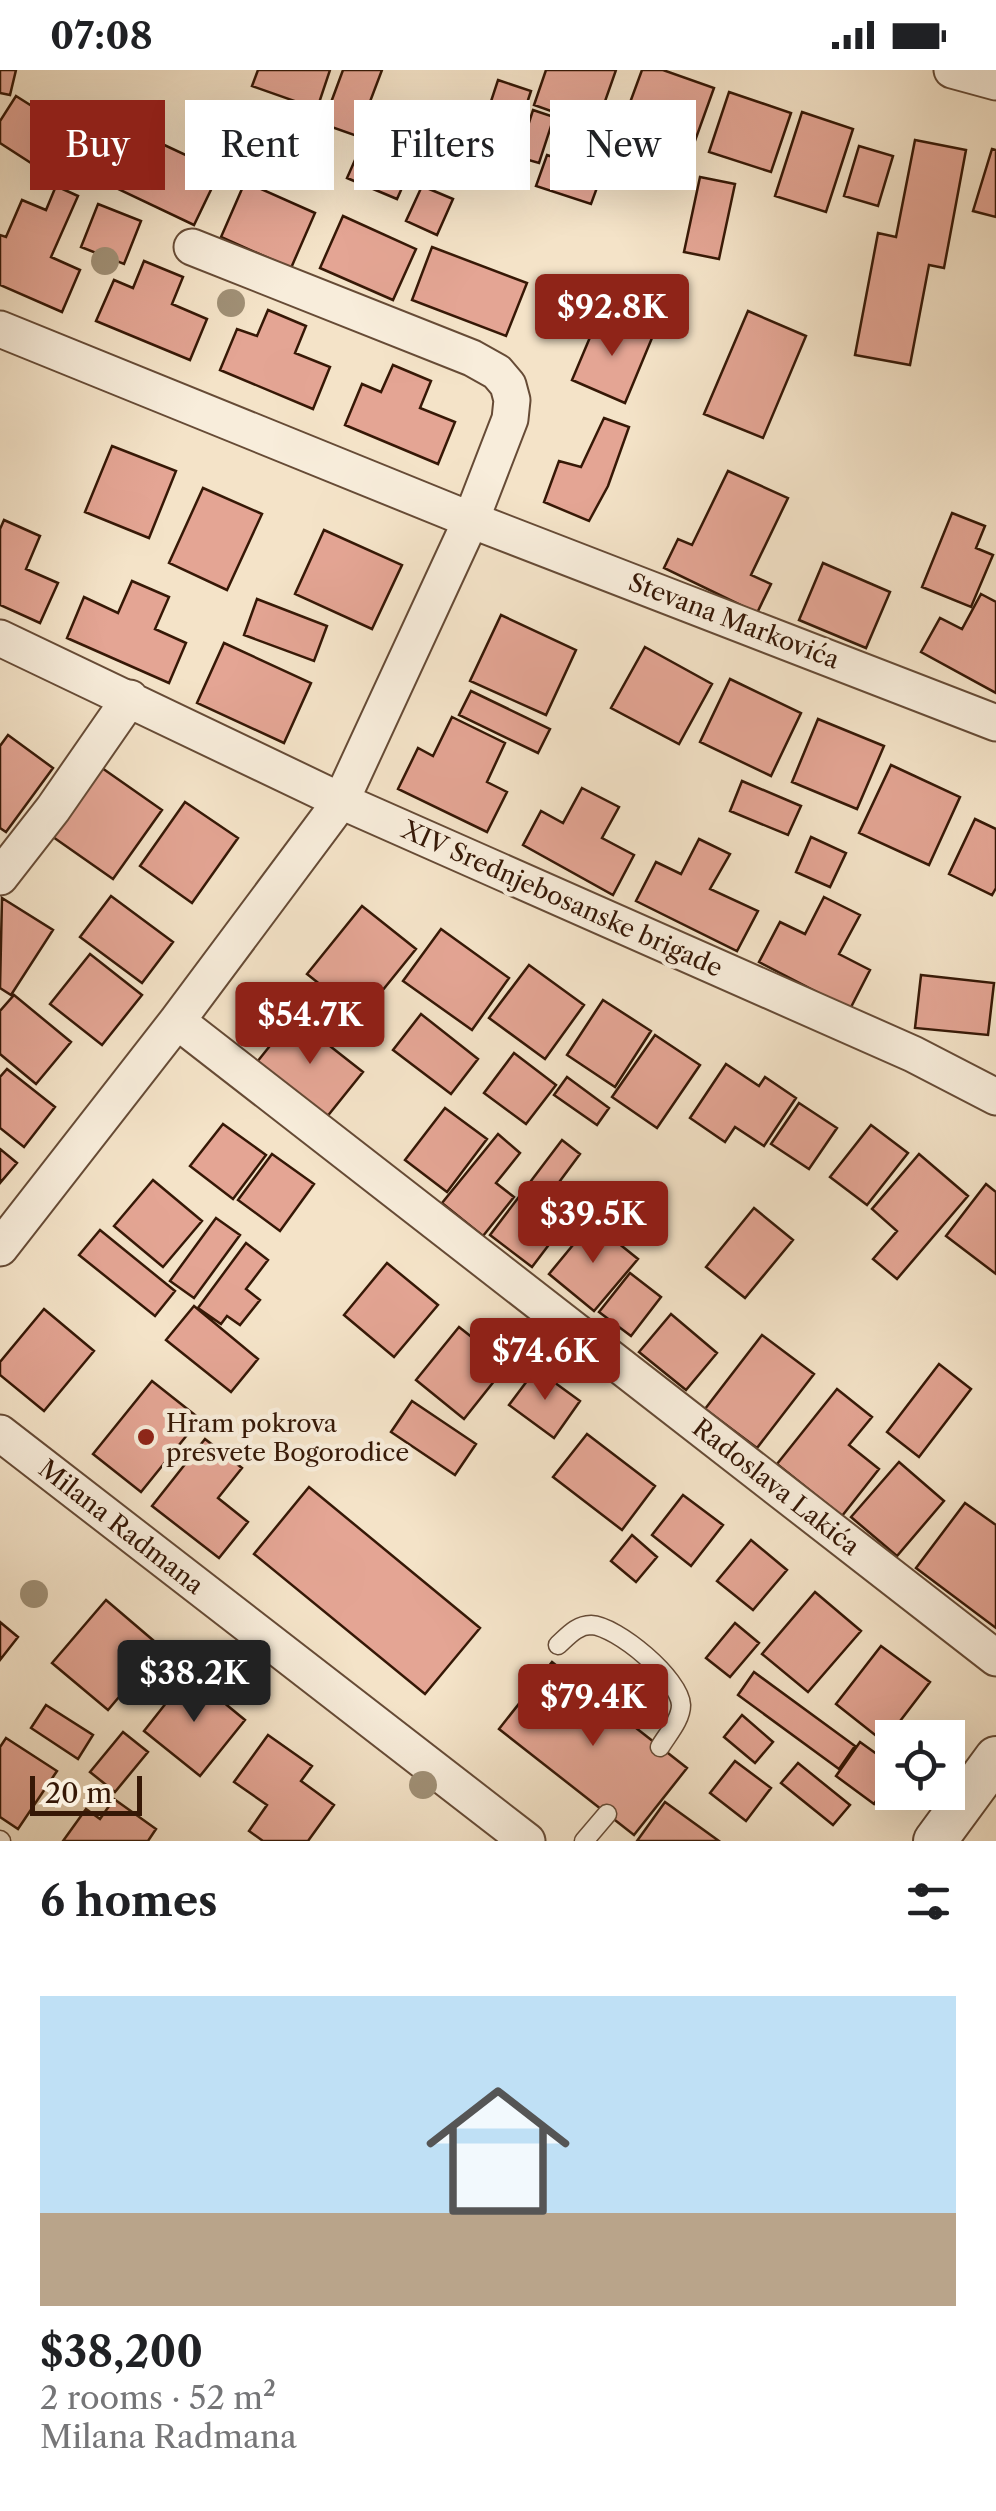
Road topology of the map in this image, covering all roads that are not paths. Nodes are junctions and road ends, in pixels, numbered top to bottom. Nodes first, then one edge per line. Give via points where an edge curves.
1 (952, 70) edge
2 (996, 82) edge
3 (192, 247) dead end
4 (0, 329) edge
5 (471, 520) junction
6 (0, 638) edge
7 (130, 698) junction
8 (996, 723) edge
9 (341, 800) junction
10 (0, 877) edge
11 (178, 1021) junction
12 (996, 1098) edge
13 (0, 1248) edge
14 (0, 1433) edge
15 (558, 1644) dead end
16 (996, 1658) edge
17 (660, 1747) dead end
18 (996, 1758) edge
19 (608, 1814) dead end
20 (527, 1841) edge
21 (584, 1841) edge
22 (935, 1841) edge

1 - 2 street
3 - 5 street via 497,372 508,385 510,419
4 - 5 street, Stevana Markovića
5 - 8 street, Stevana Markovića
5 - 9 street
6 - 7 street, XIV Srednjebosanske brigade
7 - 9 street, XIV Srednjebosanske brigade
7 - 10 street
9 - 11 street
9 - 12 street, XIV Srednjebosanske brigade via 913,1054
11 - 13 street
11 - 16 street, Radoslava Lakića
14 - 20 street, Milana Radmana
15 - 17 lane via 592,1625 648,1657 681,1702
18 - 22 street
19 - 21 lane

